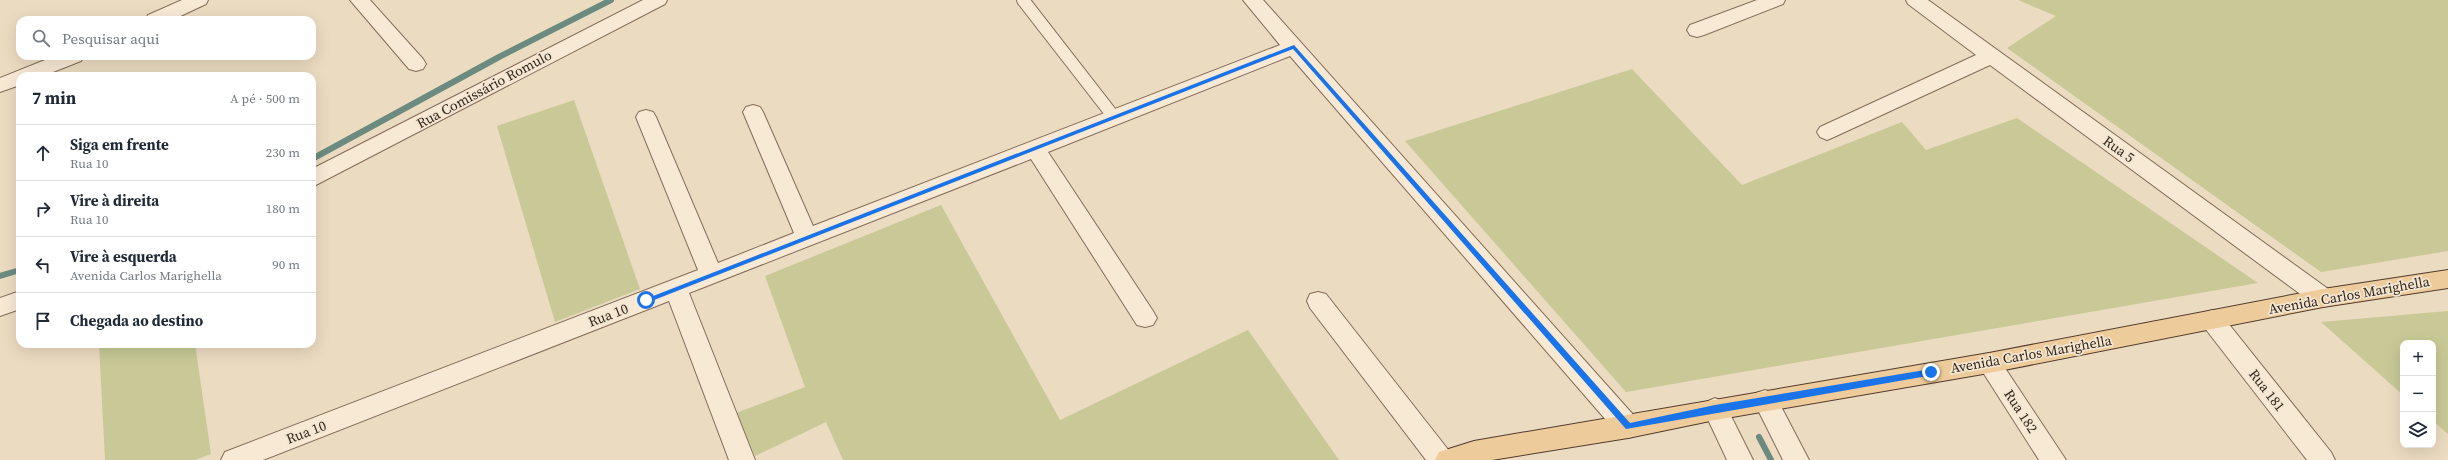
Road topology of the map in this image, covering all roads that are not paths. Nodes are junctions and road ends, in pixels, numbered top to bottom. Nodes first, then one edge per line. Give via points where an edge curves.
1 (199, 0) edge
2 (359, 0) edge
3 (658, 0) edge
4 (1023, 0) edge
5 (1252, 0) edge
6 (1776, 0) edge
7 (1915, 0) edge
8 (164, 16) edge
9 (1697, 30) dead end
10 (1294, 47) junction
11 (1991, 56) junction
12 (416, 64) dead end
13 (68, 65) edge
14 (40, 72) edge
15 (16, 79) edge
16 (0, 85) edge
17 (753, 112) dead end
18 (646, 117) dead end
19 (1114, 117) junction
20 (1827, 132) dead end
21 (1035, 150) junction
22 (316, 177) edge
23 (808, 237) junction
24 (711, 274) junction
25 (2448, 279) edge
26 (676, 289) junction
27 (2323, 298) junction
28 (16, 301) edge
29 (1318, 302) dead end
30 (0, 307) edge
31 (1145, 318) dead end
32 (2212, 320) junction
33 (1989, 363) junction
34 (1765, 400) junction
35 (1715, 408) junction
36 (1628, 427) junction
37 (1476, 456) edge
38 (234, 460) edge
39 (742, 460) edge
40 (1441, 460) edge
41 (1448, 460) edge
42 (1740, 460) edge
43 (1796, 460) edge
44 (2053, 460) edge
45 (2322, 460) edge

1 - 8 street
2 - 12 street
3 - 22 street, Rua Comissário Romulo
4 - 19 lane
5 - 10 street
6 - 9 street
7 - 11 street, Rua 5
10 - 19 street, Rua 10
10 - 36 street
11 - 20 street
11 - 27 street, Rua 5
13 - 14 street
15 - 16 street
17 - 23 street
18 - 24 street
19 - 21 street, Rua 10
21 - 23 street, Rua 10
21 - 31 street
23 - 24 street, Rua 10
24 - 26 street, Rua 10
25 - 27 main road, Avenida Carlos Marighella
26 - 38 street, Rua 10
26 - 39 street
27 - 32 main road, Avenida Carlos Marighella
28 - 30 street
29 - 40 street
32 - 33 main road, Avenida Carlos Marighella
32 - 45 street, Rua 181
33 - 34 main road, Avenida Carlos Marighella
33 - 44 street, Rua 182
34 - 35 main road, Avenida Carlos Marighella
34 - 43 street
35 - 36 main road, Avenida Carlos Marighella
35 - 42 street
36 - 37 main road, Avenida Carlos Marighella
37 - 41 main road, Avenida Carlos Marighella

